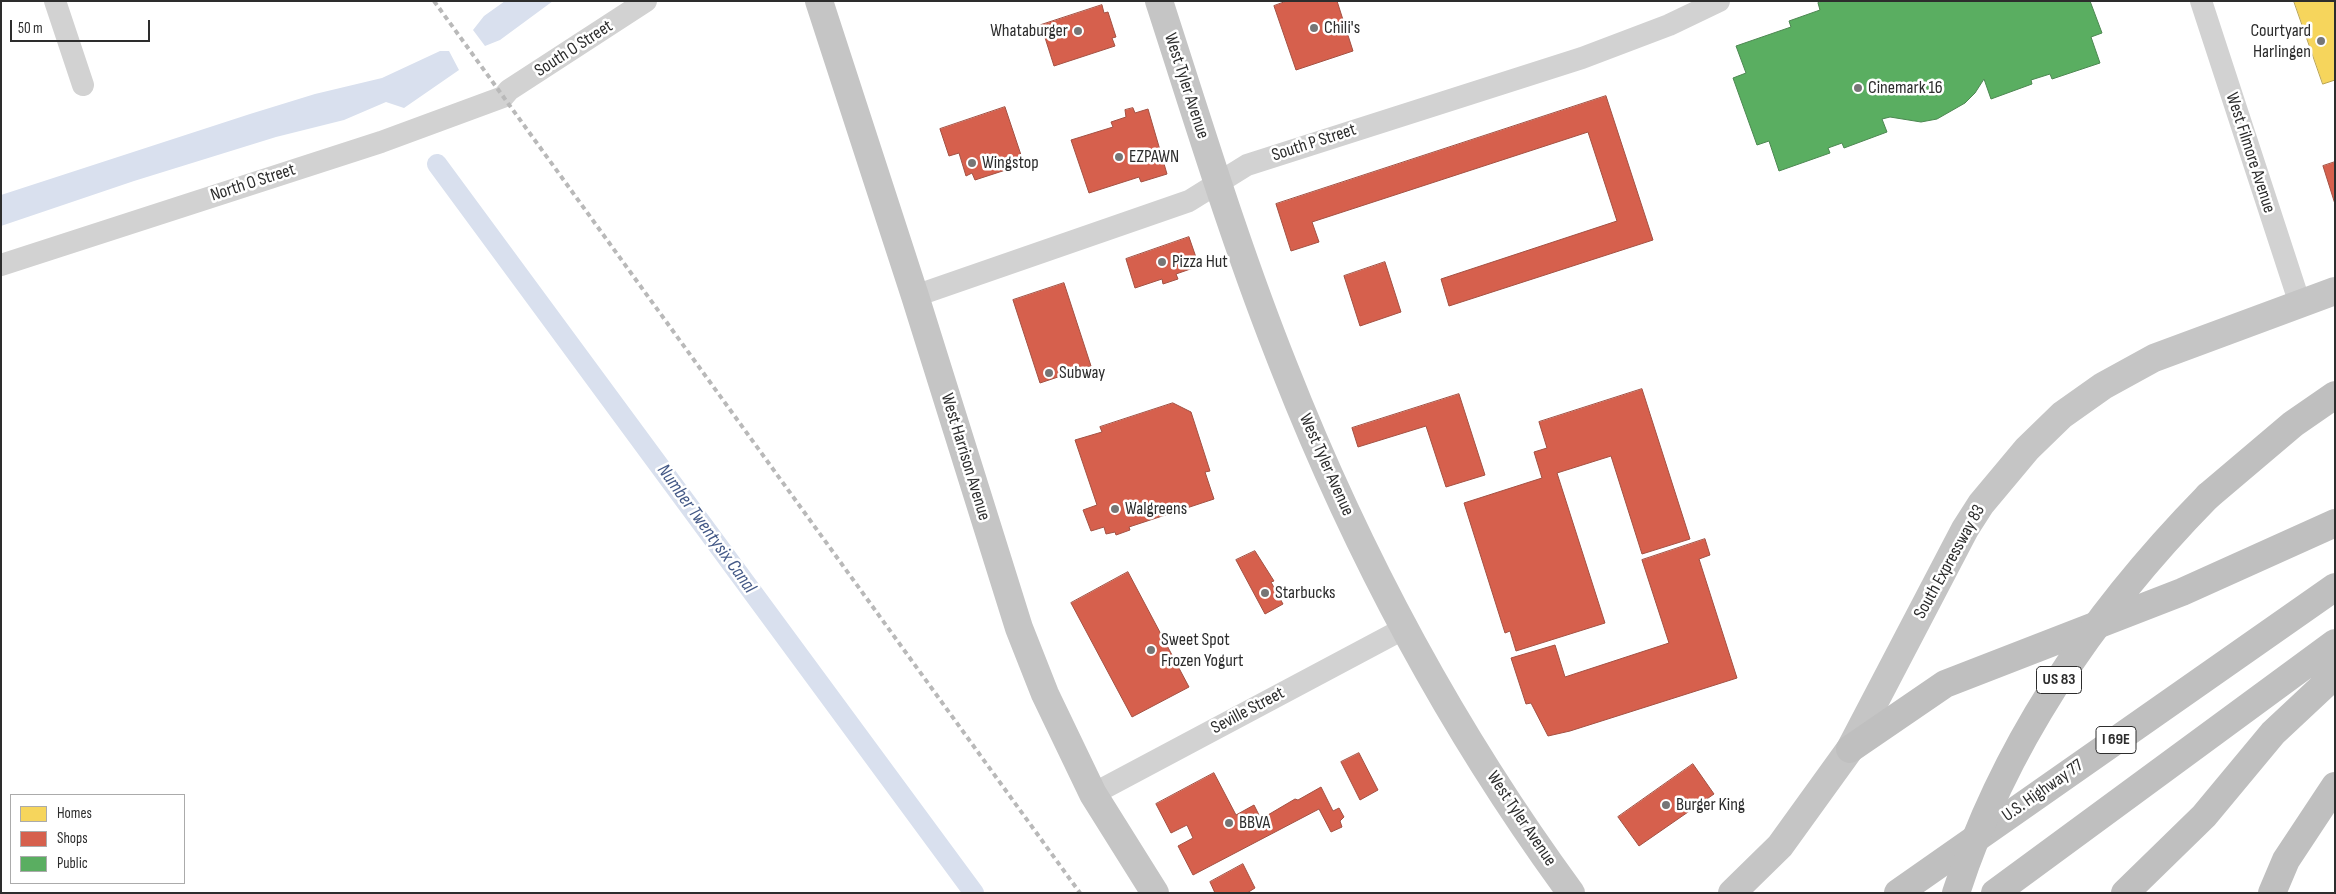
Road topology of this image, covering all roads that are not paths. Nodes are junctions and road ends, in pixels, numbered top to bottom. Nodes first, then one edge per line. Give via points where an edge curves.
1 (55, 1) edge
2 (646, 1) edge
3 (819, 1) edge
4 (1159, 1) edge
5 (1719, 1) edge
6 (2201, 1) edge
7 (83, 85) dead end
8 (503, 97) joint
9 (1218, 181) junction
10 (1, 265) edge
11 (2335, 291) edge
12 (915, 296) junction
13 (2300, 304) junction
14 (2335, 396) edge
15 (2335, 523) edge
16 (2335, 587) edge
17 (1403, 628) junction
18 (2335, 643) edge
19 (2335, 675) edge
20 (1850, 749) junction
21 (2335, 786) edge
22 (1093, 794) junction
23 (1155, 893) edge
24 (1571, 893) edge
25 (1732, 893) edge
26 (1898, 893) edge
27 (1956, 893) edge
28 (1995, 893) edge
29 (2125, 893) edge
30 (2272, 893) edge

1 - 7 street
2 - 8 street, South O Street
3 - 12 main road, West Harrison Avenue
4 - 9 main road, West Tyler Avenue
5 - 9 street, South P Street via 1669,25 1582,58 1247,165
6 - 13 street, West Filmore Avenue
8 - 10 street, North O Street via 381,142
9 - 12 street, South P Street via 1190,201
9 - 17 main road, West Tyler Avenue via 1284,370 1321,457
11 - 13 main road, South Expressway 83
12 - 22 main road, West Harrison Avenue via 1019,628 1045,694
13 - 20 main road, South Expressway 83 via 2154,358 2085,398 2045,431 1981,504 1965,529
14 - 27 highway, US 83, bridge via 2293,424 2208,496 2137,572 2103,614 2062,674 2016,752 1995,794
15 - 20 highway via 2182,592 1945,684
16 - 26 highway, U.S. Highway 77 / I 69E
17 - 22 street, Seville Street
17 - 24 main road, West Tyler Avenue via 1484,763
18 - 28 highway
19 - 29 highway via 2273,732 2204,816
20 - 25 main road, South Expressway 83 via 1780,846
21 - 30 highway via 2286,860
22 - 23 main road, West Harrison Avenue

